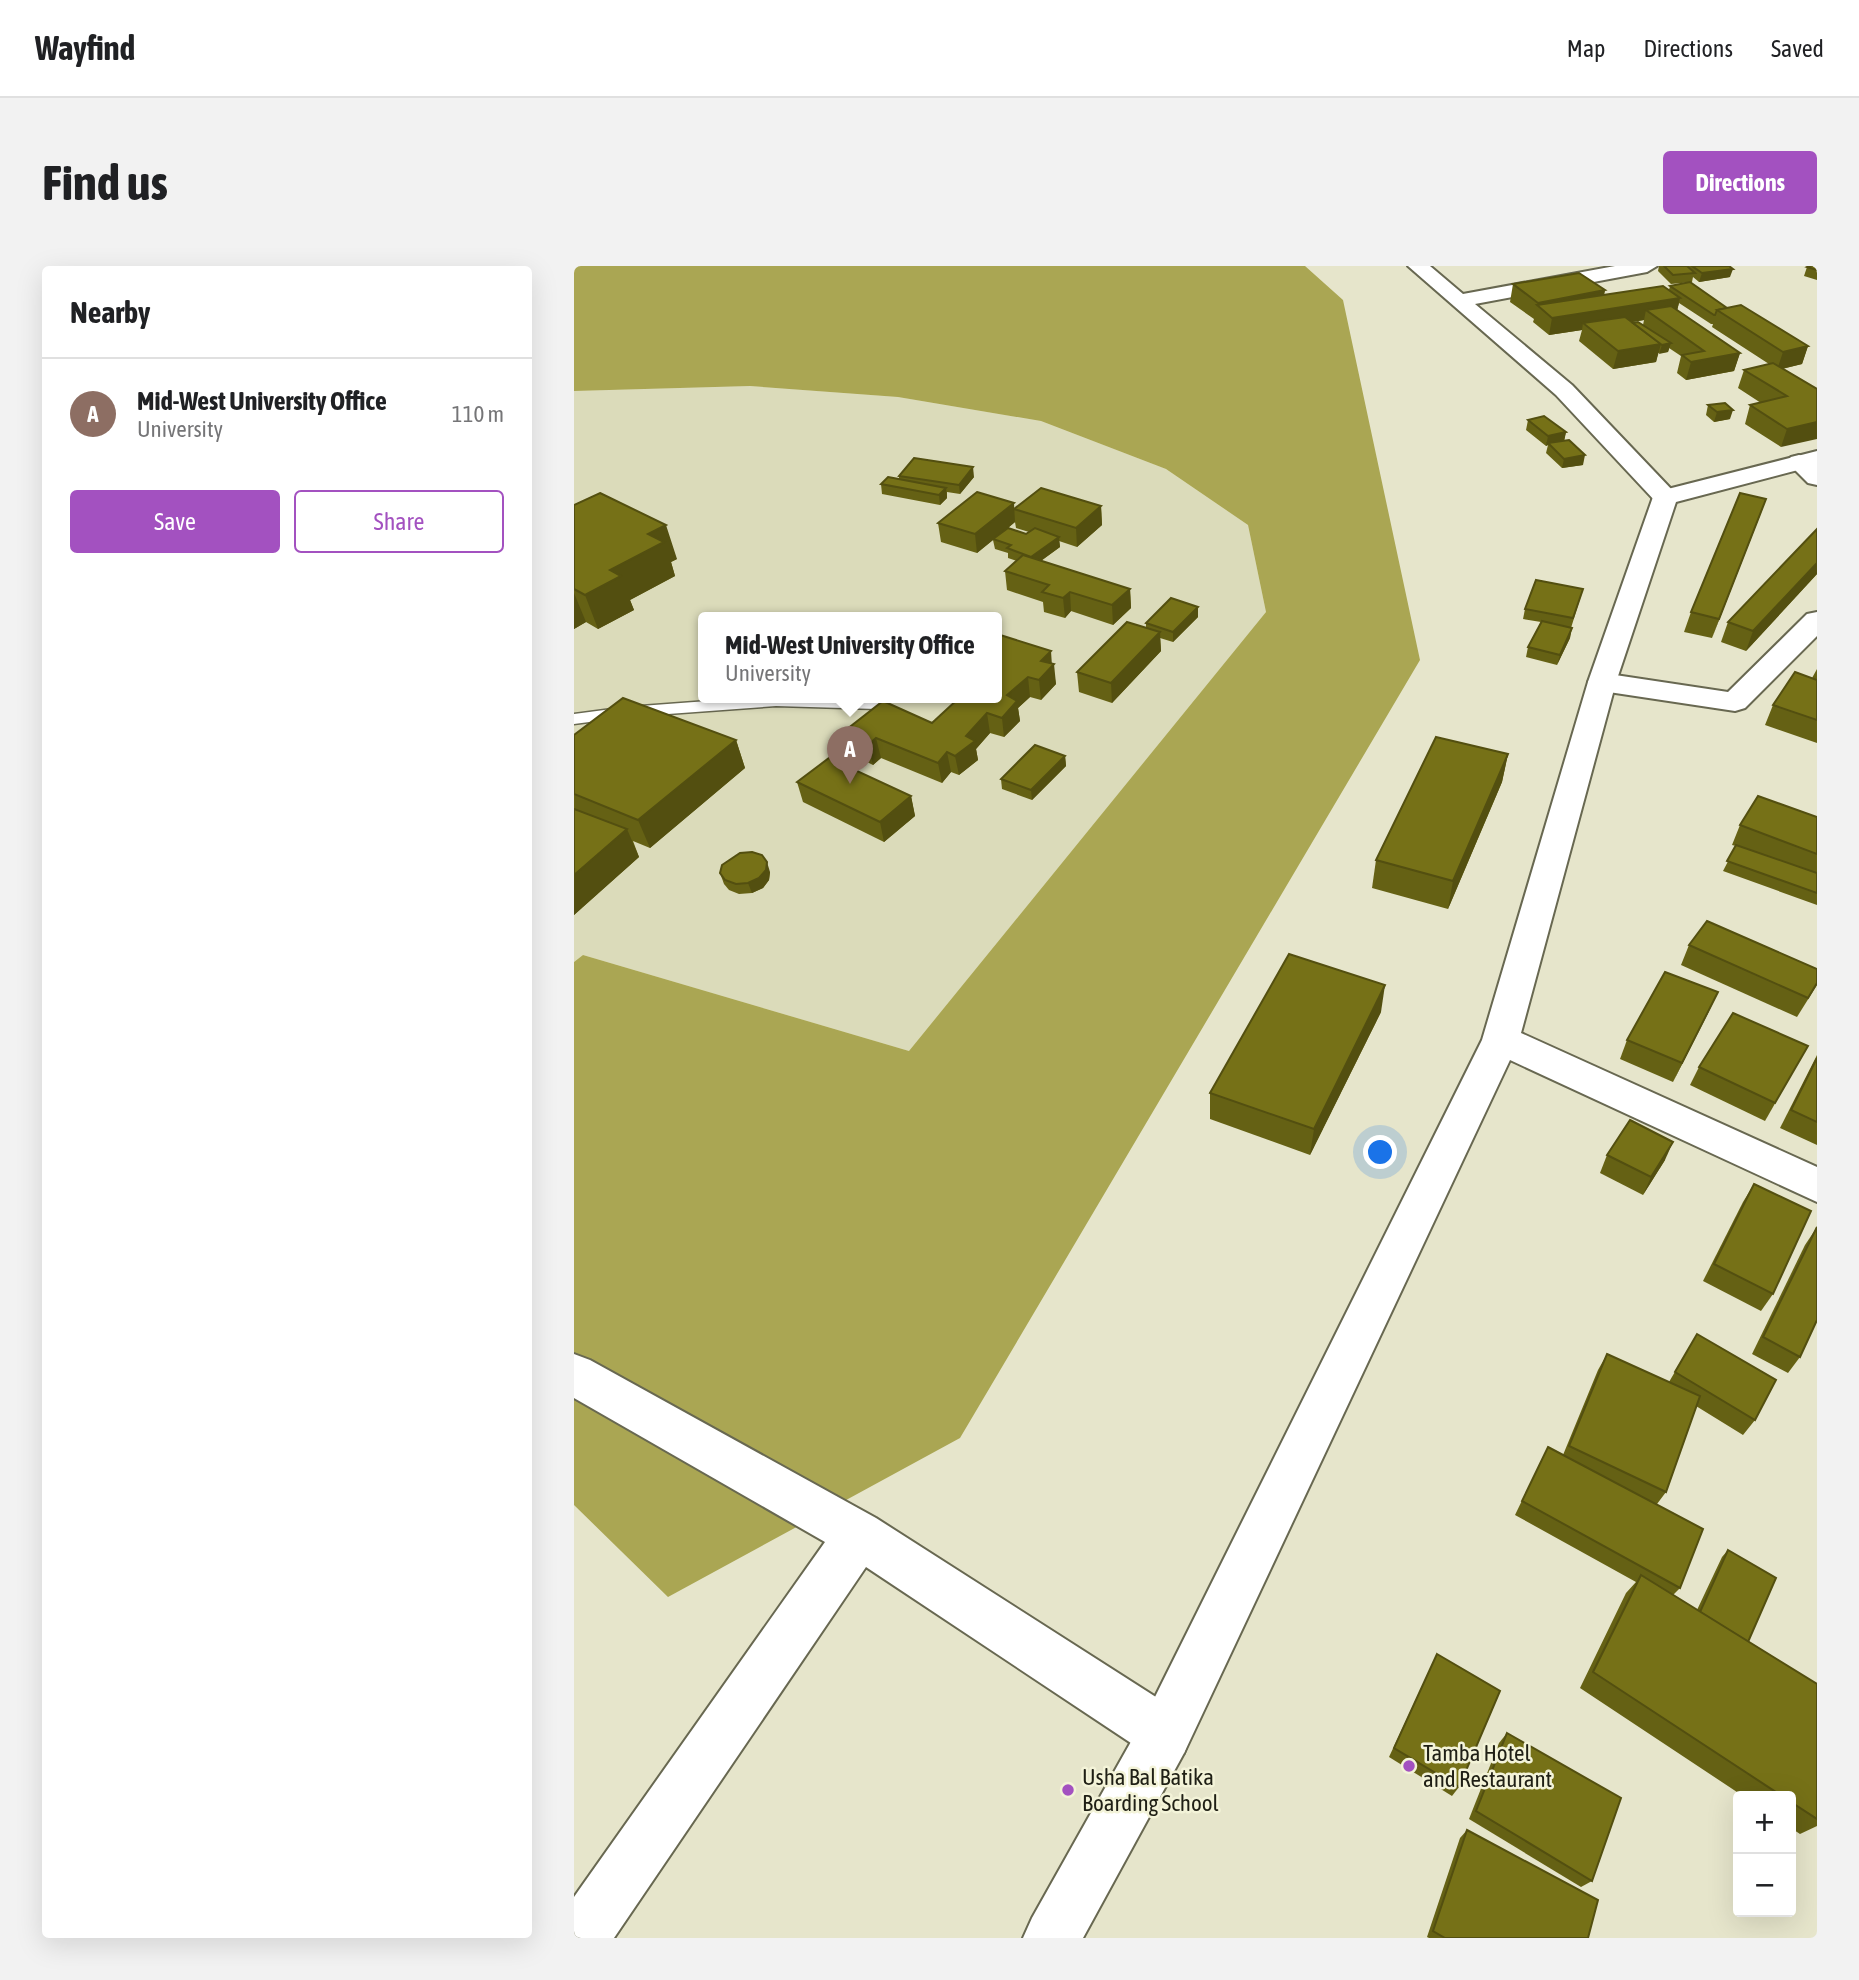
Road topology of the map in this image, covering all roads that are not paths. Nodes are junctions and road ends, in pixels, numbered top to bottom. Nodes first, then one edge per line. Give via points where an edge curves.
1 (1418, 266) edge
2 (1647, 266) edge
3 (1458, 300) junction
4 (1811, 466) edge
5 (1665, 497) junction
6 (1817, 620) edge
7 (1602, 682) junction
8 (754, 703) edge
9 (843, 703) edge
10 (877, 704) edge
11 (574, 719) edge
12 (1501, 1040) junction
13 (1817, 1185) edge
14 (574, 1374) edge
15 (859, 1535) junction
16 (1165, 1734) junction
17 (580, 1938) edge
18 (1052, 1938) edge

1 - 3 street
2 - 3 street
3 - 5 street via 1564,390
4 - 5 street
5 - 7 street
6 - 7 street via 1735,702
7 - 12 street
8 - 11 lane
9 - 10 lane
12 - 13 street
12 - 16 street
14 - 15 street
15 - 16 street
15 - 17 street
16 - 18 street

